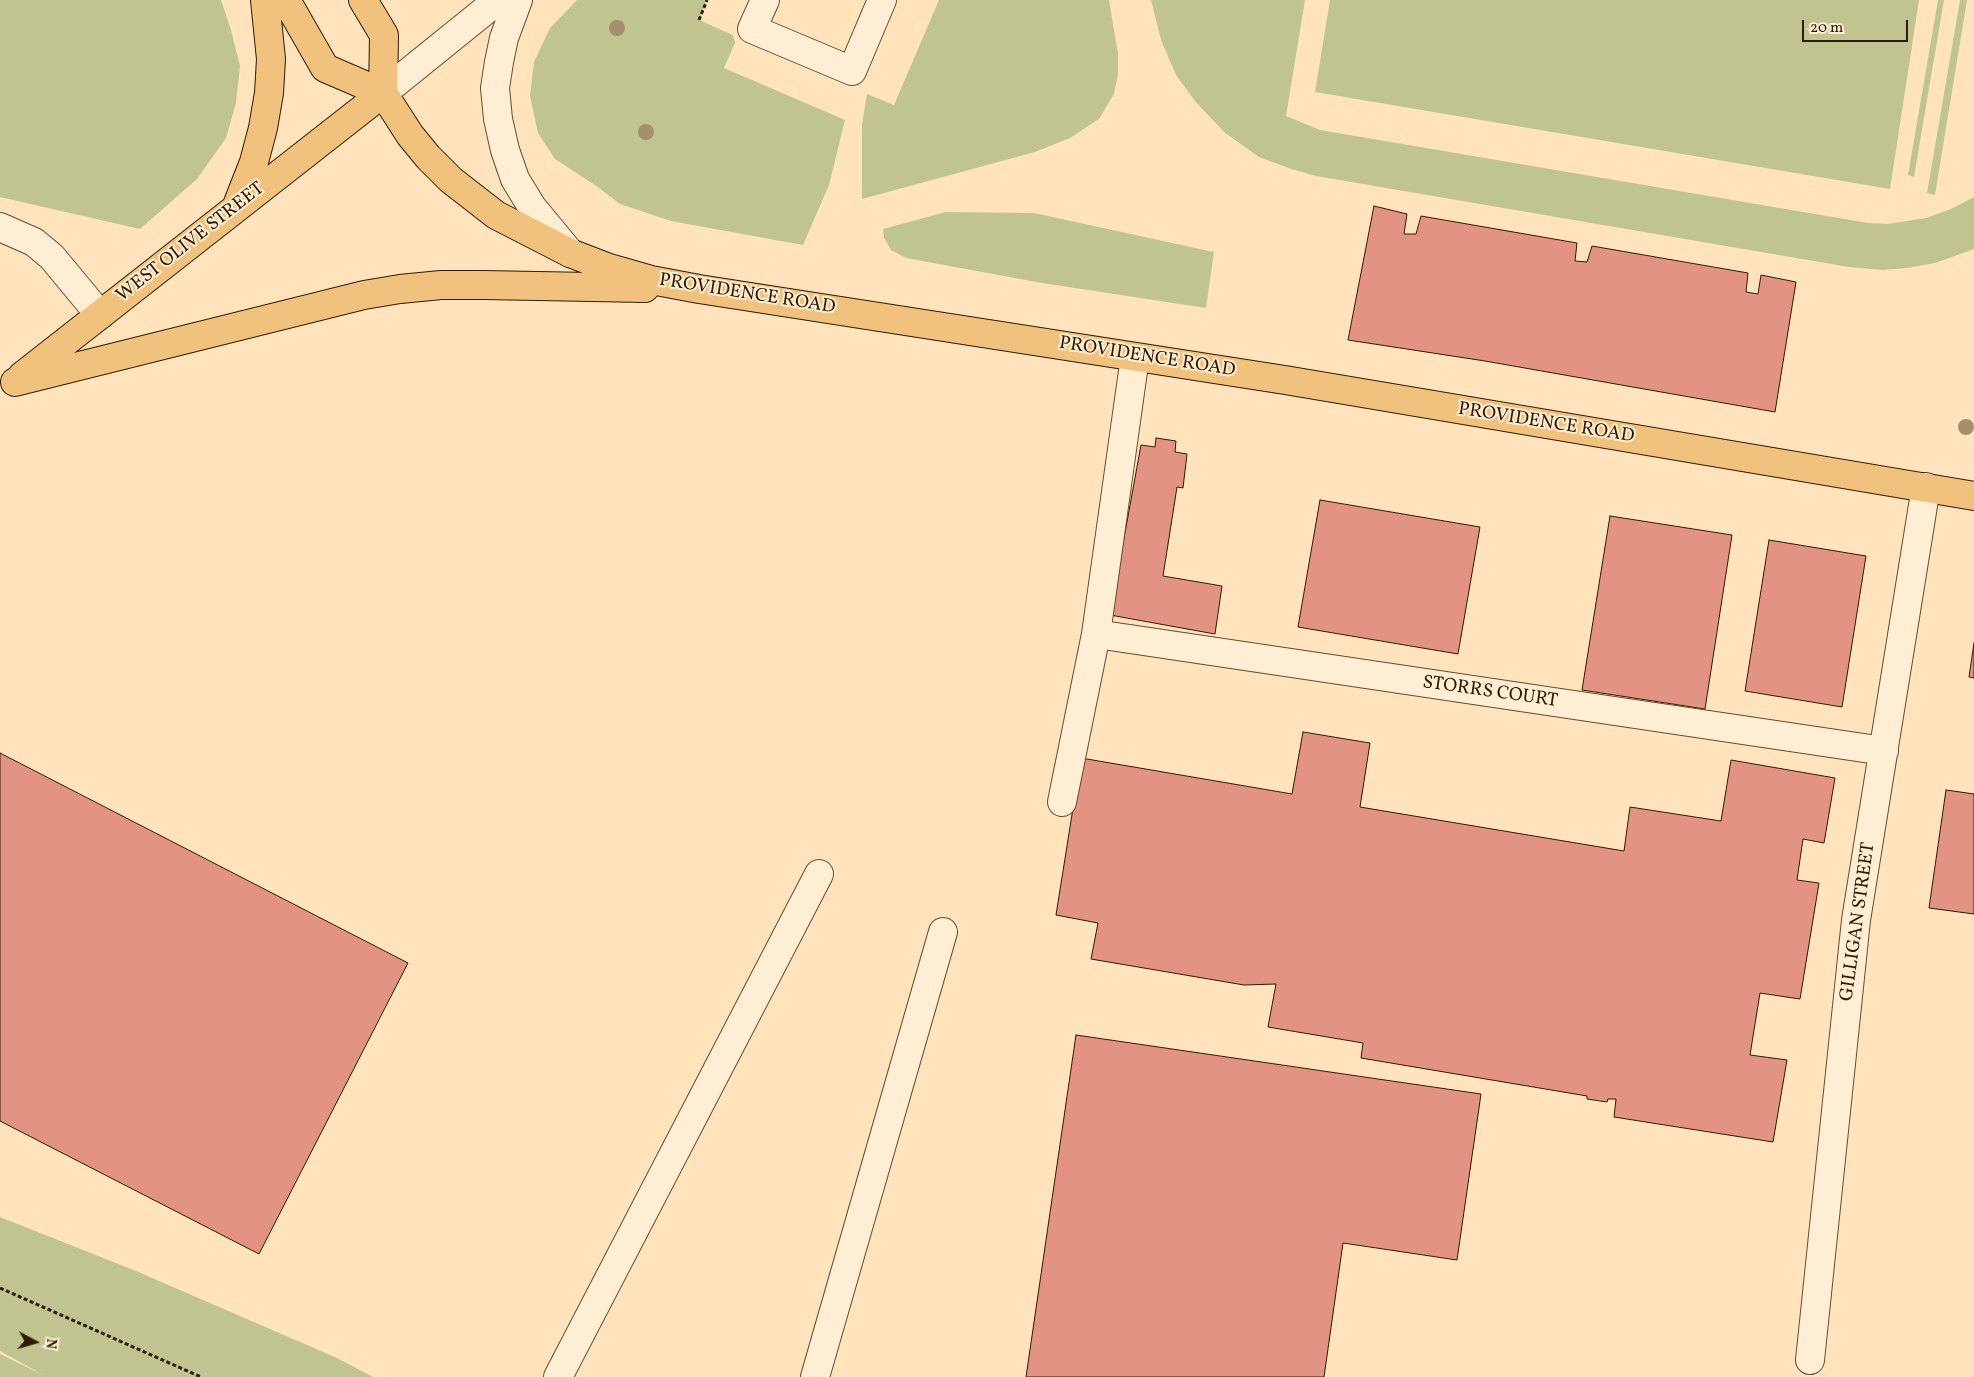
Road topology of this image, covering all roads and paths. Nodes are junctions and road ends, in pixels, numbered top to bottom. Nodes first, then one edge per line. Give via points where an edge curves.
1 (265, 0) edge
2 (286, 0) edge
3 (363, 0) edge
4 (498, 0) edge
5 (518, 0) edge
6 (708, 0) edge
7 (765, 0) edge
8 (882, 0) edge
9 (699, 20) dead end
10 (383, 93) junction
11 (236, 208) junction
12 (0, 227) edge
13 (570, 253) junction
14 (699, 290) junction
15 (100, 315) junction
16 (1135, 357) junction
17 (7, 388) edge
18 (1926, 487) junction
19 (1974, 496) edge
20 (1096, 634) junction
21 (1884, 751) junction
22 (1062, 802) dead end
23 (819, 874) dead end
24 (943, 932) dead end
25 (0, 1288) edge
26 (1810, 1360) dead end
27 (201, 1377) edge
28 (558, 1377) edge
29 (815, 1377) edge

1 - 11 main road via 271,59 269,93 254,162
2 - 10 main road via 325,68
3 - 10 main road via 384,35
4 - 10 street
5 - 13 street via 499,62 495,88 498,119 515,179 532,207
6 - 9 path
7 - 8 street via 752,29 852,71
10 - 11 main road, WEST OLIVE STREET
10 - 13 main road, PROVIDENCE ROAD via 410,135 452,180 496,215
11 - 15 main road, WEST OLIVE STREET
12 - 15 street via 34,242 52,258
13 - 14 main road, PROVIDENCE ROAD via 609,268
14 - 16 main road, PROVIDENCE ROAD
14 - 17 main road via 484,285 400,289
15 - 17 main road, WEST OLIVE STREET
16 - 18 main road, PROVIDENCE ROAD
16 - 20 street
18 - 19 main road, PROVIDENCE ROAD
18 - 21 street, GILLIGAN STREET
20 - 21 street, STORRS COURT
20 - 22 street
21 - 26 street, GILLIGAN STREET via 1856,920
23 - 28 street
24 - 29 street
25 - 27 path

